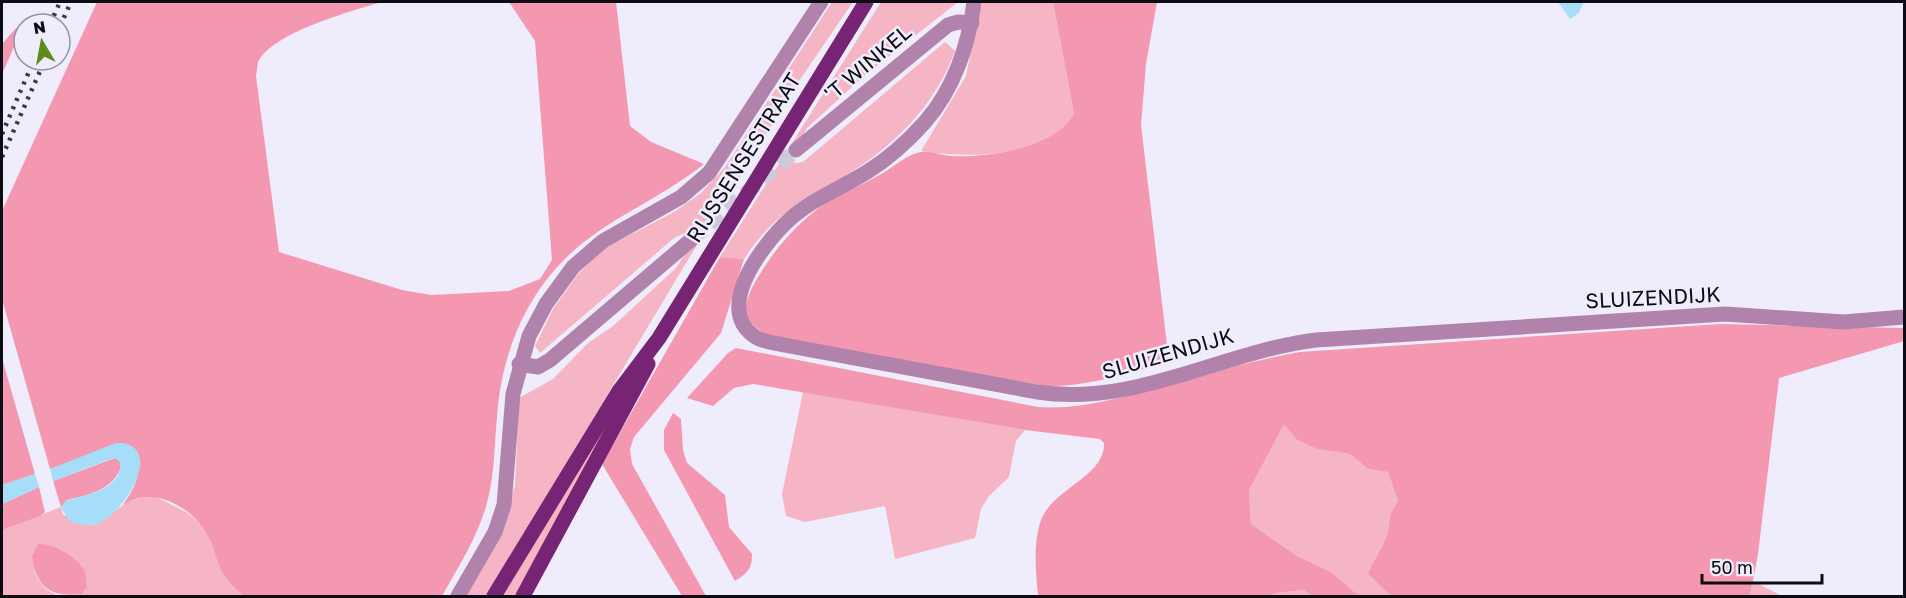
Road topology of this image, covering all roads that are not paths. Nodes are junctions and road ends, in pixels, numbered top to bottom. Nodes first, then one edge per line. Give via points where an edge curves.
1 (821, 2) edge
2 (866, 2) edge
3 (974, 2) edge
4 (972, 23) junction
5 (796, 150) tunnel mouth
6 (692, 239) tunnel mouth
7 (1905, 317) edge
8 (659, 338) junction
9 (519, 364) junction
10 (458, 597) edge
11 (494, 597) edge
12 (523, 597) edge

1 - 9 street, RIJSSENSESTRAAT via 709,173 681,197 603,241 573,267 546,304
2 - 8 main road, RIJSSENSESTRAAT
3 - 4 street, SLUIZENDIJK
4 - 5 street, 'T WINKEL via 948,25
4 - 7 street, SLUIZENDIJK via 947,90 924,123 889,157 790,219 756,260 739,296 741,315 754,336 784,345 1079,397 1130,390 1263,349 1316,340 1725,314 1844,322
6 - 9 street via 550,360 538,367
8 - 11 main road, RIJSSENSESTRAAT via 620,391
8 - 12 main road, RIJSSENSESTRAAT via 640,382
9 - 10 street, RIJSSENSESTRAAT via 504,505 495,532

